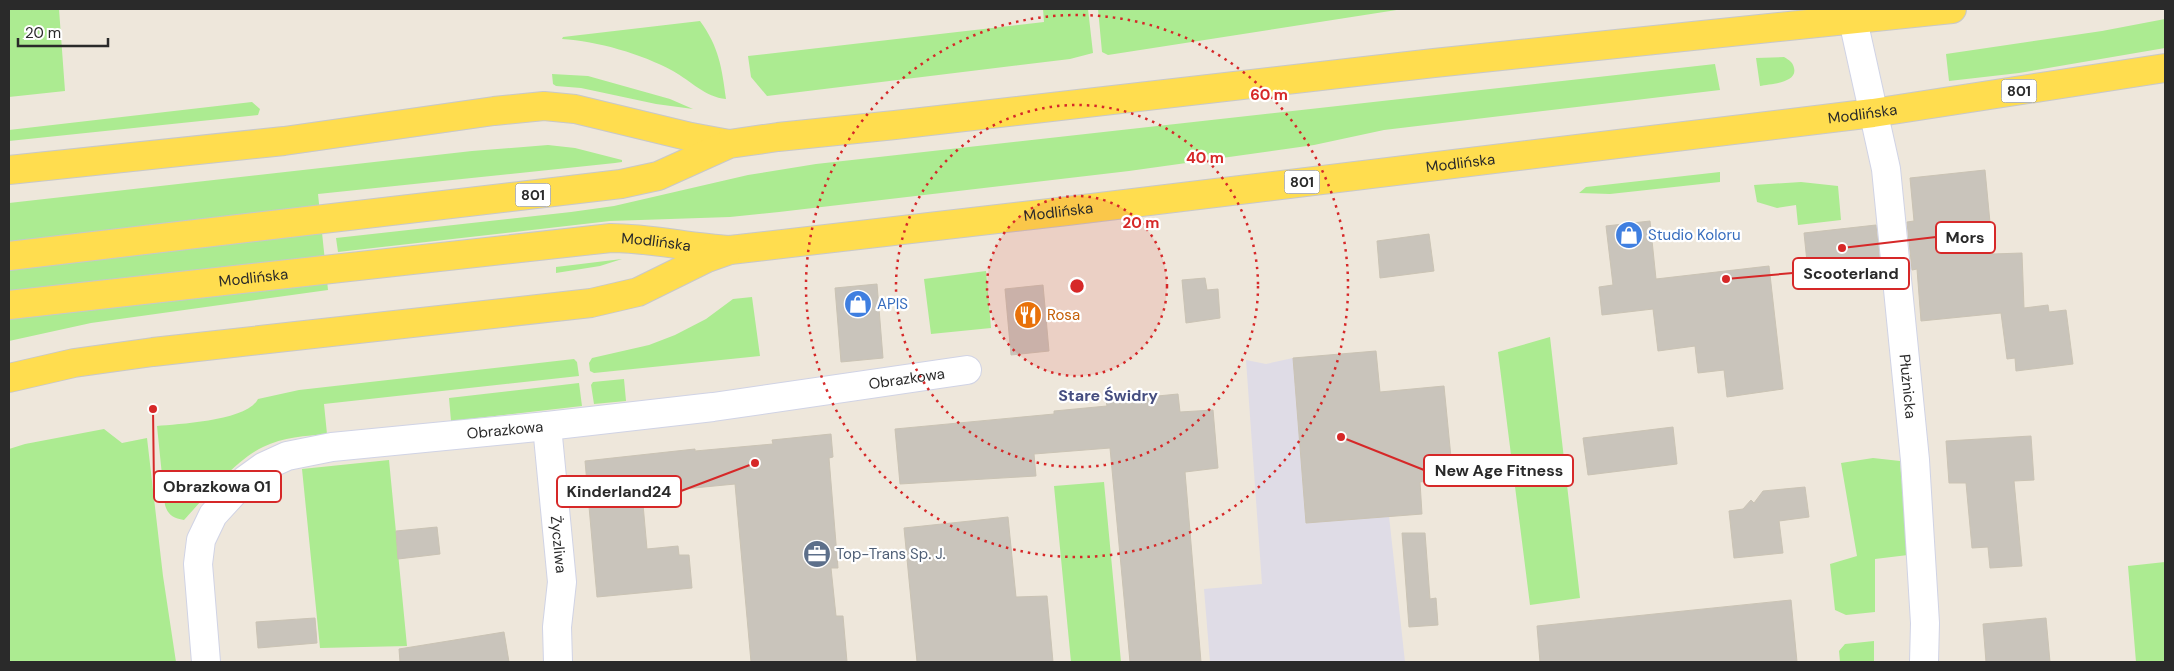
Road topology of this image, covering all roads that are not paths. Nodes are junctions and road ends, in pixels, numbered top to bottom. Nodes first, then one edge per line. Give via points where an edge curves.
1 (1952, 9) edge
2 (1851, 13) edge
3 (2165, 68) edge
4 (1873, 113) junction
5 (729, 144) junction
6 (9, 170) edge
7 (730, 250) junction
8 (9, 256) edge
9 (9, 305) edge
10 (967, 370) dead end
11 (9, 378) edge
12 (547, 426) junction
13 (206, 662) edge
14 (558, 662) edge
15 (1924, 662) edge

1 - 2 main road, 801
2 - 4 street, Płużnicka
2 - 5 main road, 801
3 - 4 main road, Modlińska / 801
4 - 7 main road, Modlińska / 801
4 - 15 street, Płużnicka via 1886,169 1915,460 1925,624
5 - 6 main road via 575,109 544,106 284,141
5 - 8 main road, 801 via 658,176 620,184
7 - 9 main road, Modlińska / 801 via 610,238
7 - 11 main road via 638,292 591,303 153,352 74,363
10 - 12 street, Obrazkowa via 713,407
12 - 13 street, Obrazkowa via 332,447 287,456 263,466 245,480 213,515 201,540 198,582
12 - 14 street, Życzliwa via 562,582 557,627

